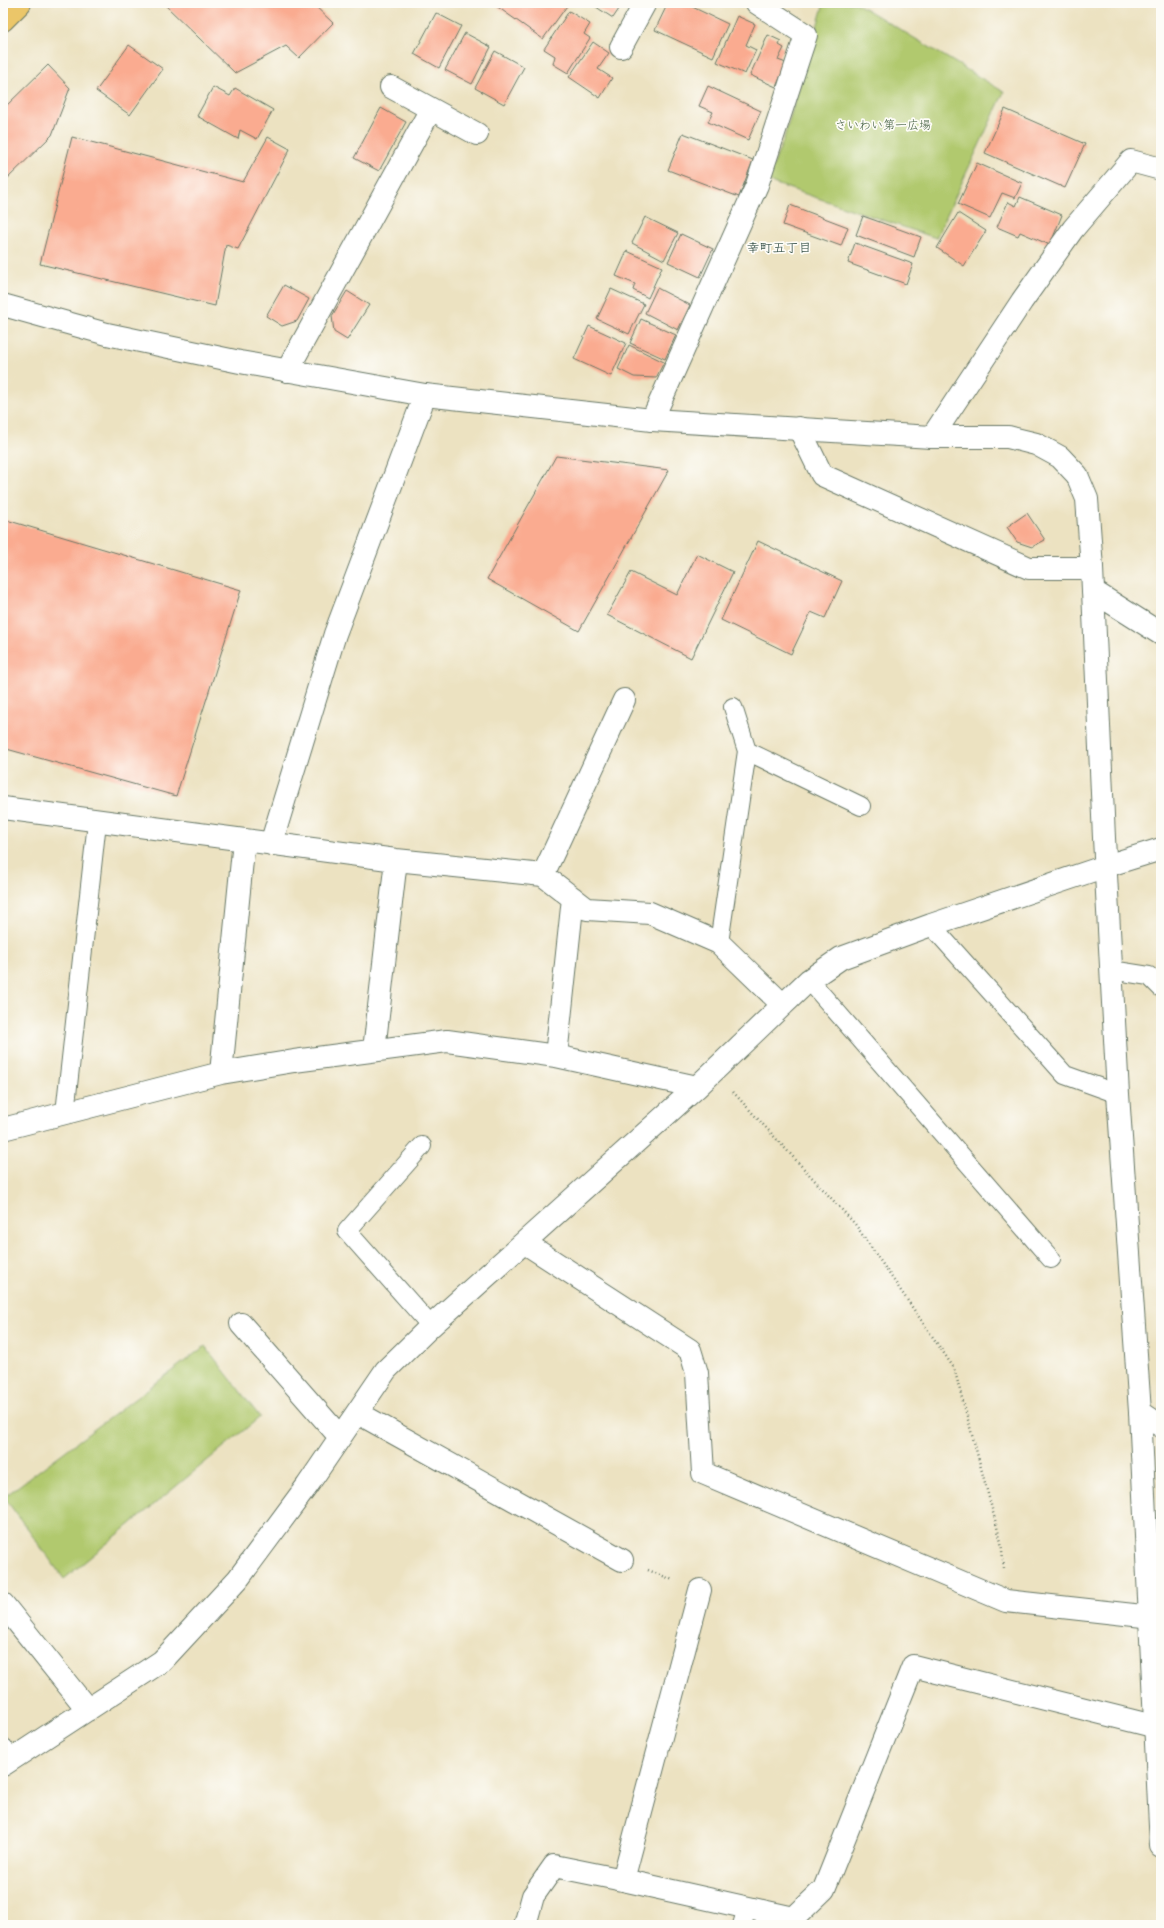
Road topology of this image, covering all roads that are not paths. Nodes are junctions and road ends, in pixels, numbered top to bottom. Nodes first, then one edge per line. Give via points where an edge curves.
1 (20, 3) edge
2 (645, 3) edge
3 (757, 3) edge
4 (3, 20) edge
5 (621, 47) dead end
6 (391, 86) dead end
7 (431, 110) junction
8 (477, 134) dead end
9 (1161, 169) edge
10 (3, 305) edge
11 (287, 371) junction
12 (425, 395) junction
13 (652, 420) junction
14 (799, 428) junction
15 (932, 437) junction
16 (1092, 568) junction
17 (1093, 591) junction
18 (1161, 634) edge
19 (624, 700) dead end
20 (733, 707) dead end
21 (747, 750) junction
22 (861, 806) dead end
23 (3, 808) edge
24 (97, 822) junction
25 (244, 840) junction
26 (271, 844) junction
27 (1161, 849) edge
28 (396, 860) junction
29 (1106, 866) junction
30 (543, 875) junction
31 (573, 898) junction
32 (931, 925) junction
33 (719, 943) junction
34 (1111, 970) junction
35 (809, 980) junction
36 (1161, 988) edge
37 (783, 1005) junction
38 (374, 1050) junction
39 (556, 1056) junction
40 (221, 1073) junction
41 (697, 1087) junction
42 (1118, 1094) junction
43 (65, 1113) junction
44 (3, 1129) edge
45 (422, 1146) dead end
46 (525, 1243) junction
47 (1051, 1259) dead end
48 (241, 1324) dead end
49 (431, 1326) junction
50 (1140, 1412) junction
51 (358, 1413) junction
52 (1161, 1426) edge
53 (340, 1437) junction
54 (622, 1560) road end
55 (700, 1590) road end
56 (3, 1604) edge
57 (1155, 1617) edge
58 (88, 1710) junction
59 (1158, 1728) edge
60 (6, 1757) edge
61 (1161, 1846) edge
62 (622, 1880) junction
63 (745, 1917) edge
64 (525, 1925) edge

1 - 4 main road
2 - 5 street
3 - 13 street via 806,35 757,184
6 - 7 street
7 - 8 street
7 - 11 street
9 - 15 street via 1131,161 1073,229
10 - 11 street via 107,334
11 - 12 street
12 - 13 street
12 - 26 street via 335,634
13 - 14 street
14 - 15 street
14 - 16 street via 822,475 1029,568
15 - 16 street via 1008,438 1036,444 1060,457 1077,475 1087,499
16 - 17 street
17 - 18 street
17 - 29 street
19 - 30 street
20 - 21 lane
21 - 22 lane
21 - 33 lane
23 - 24 street
24 - 25 street
24 - 43 lane
25 - 26 street
25 - 40 street
26 - 28 street
27 - 29 street
28 - 30 street
28 - 38 street
29 - 32 street
29 - 34 street
30 - 31 street
31 - 33 street via 587,910 650,914
31 - 39 street
32 - 35 street via 841,958
32 - 42 lane via 1065,1075
33 - 37 street
34 - 36 lane via 1149,976
34 - 42 street
35 - 37 street
35 - 47 lane
37 - 41 street
38 - 39 street via 447,1041
38 - 40 street
39 - 41 street
40 - 43 street
41 - 46 street
42 - 50 street
43 - 44 street
45 - 49 lane via 347,1231
46 - 49 street
46 - 57 street via 690,1350 697,1373 703,1473 1006,1601
48 - 53 street
49 - 51 street via 386,1370
50 - 52 street
50 - 57 street
51 - 53 street
51 - 54 street
53 - 58 street via 307,1486 232,1585 162,1661
55 - 62 street
56 - 58 street
57 - 59 street
58 - 60 street
59 - 61 street
59 - 63 street via 913,1666 824,1889 794,1918
62 - 63 street
62 - 64 street via 554,1866 533,1896

